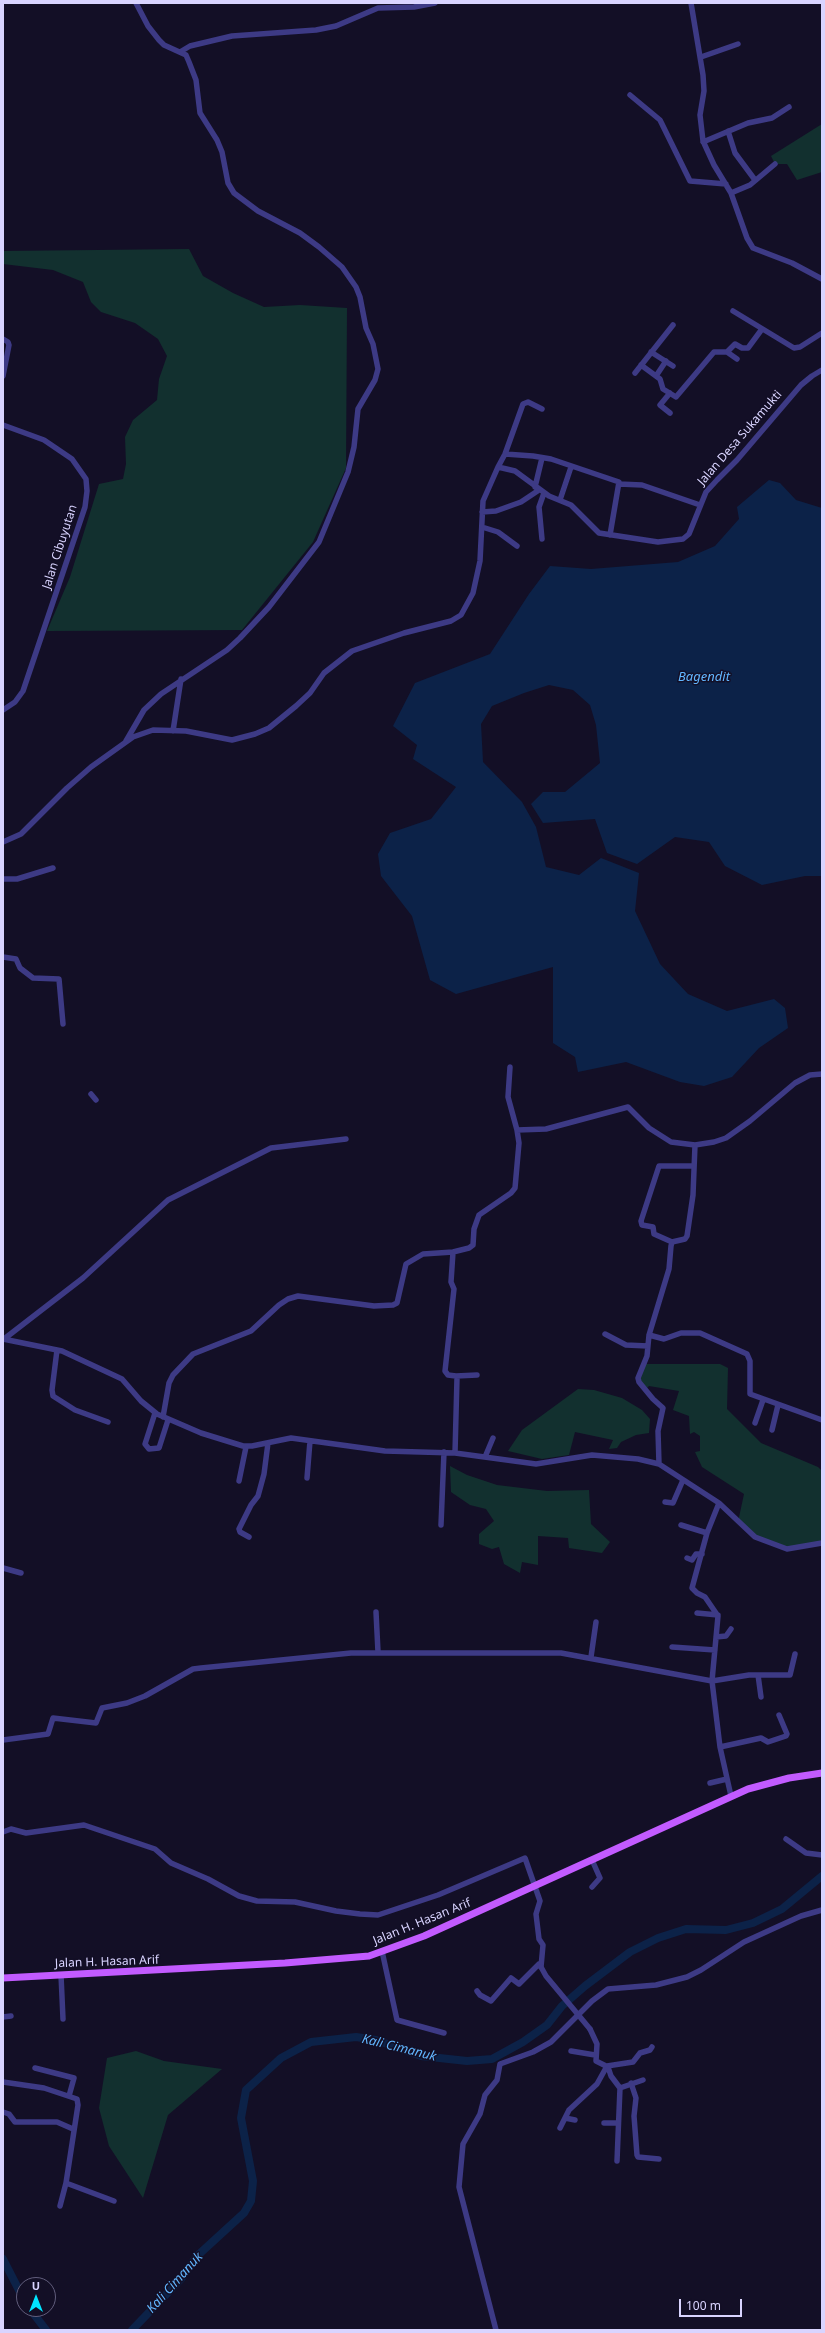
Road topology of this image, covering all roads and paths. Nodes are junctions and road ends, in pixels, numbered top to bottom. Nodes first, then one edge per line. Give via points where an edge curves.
1 (136, 3) edge
2 (435, 3) edge
3 (691, 3) edge
4 (738, 44) dead end
5 (180, 52) junction
6 (701, 57) junction
7 (630, 95) dead end
8 (789, 107) dead end
9 (728, 131) junction
10 (703, 142) junction
11 (775, 164) dead end
12 (755, 180) junction
13 (726, 184) junction
14 (731, 192) junction
15 (822, 279) edge
16 (733, 311) dead end
17 (673, 325) dead end
18 (762, 328) junction
19 (822, 333) edge
20 (3, 339) edge
21 (651, 352) junction
22 (727, 352) junction
23 (736, 359) dead end
24 (666, 362) junction
25 (641, 365) junction
26 (673, 366) dead end
27 (822, 370) edge
28 (635, 372) dead end
29 (4, 373) edge
30 (656, 376) junction
31 (670, 393) junction
32 (542, 409) dead end
33 (670, 413) dead end
34 (3, 425) edge
35 (505, 454) junction
36 (542, 458) junction
37 (498, 467) junction
38 (571, 467) junction
39 (620, 484) junction
40 (537, 488) junction
41 (544, 493) junction
42 (560, 500) junction
43 (700, 505) junction
44 (482, 512) junction
45 (482, 526) junction
46 (610, 535) junction
47 (542, 539) dead end
48 (517, 546) dead end
49 (181, 680) junction
50 (3, 710) edge
51 (132, 731) junction
52 (171, 731) junction
53 (138, 735) junction
54 (125, 742) junction
55 (3, 842) edge
56 (53, 868) dead end
57 (3, 879) edge
58 (3, 957) edge
59 (63, 1024) dead end
60 (510, 1067) dead end
61 (822, 1074) edge
62 (517, 1130) junction
63 (346, 1139) dead end
64 (695, 1145) junction
65 (694, 1166) junction
66 (672, 1242) junction
67 (453, 1252) junction
68 (605, 1334) dead end
69 (649, 1335) junction
70 (3, 1340) edge
71 (648, 1346) junction
72 (57, 1350) junction
73 (477, 1375) dead end
74 (457, 1379) junction
75 (763, 1400) junction
76 (778, 1405) junction
77 (155, 1413) junction
78 (166, 1418) junction
79 (822, 1420) edge
80 (108, 1422) dead end
81 (755, 1423) dead end
82 (772, 1430) dead end
83 (493, 1438) dead end
84 (310, 1441) junction
85 (268, 1443) junction
86 (246, 1446) junction
87 (444, 1452) junction
88 (456, 1453) junction
89 (485, 1457) junction
90 (659, 1464) junction
91 (307, 1478) dead end
92 (684, 1480) junction
93 (239, 1481) dead end
94 (665, 1502) dead end
95 (719, 1503) junction
96 (441, 1525) dead end
97 (681, 1525) dead end
98 (707, 1534) junction
99 (249, 1537) dead end
100 (822, 1543) edge
101 (702, 1554) junction
102 (687, 1558) dead end
103 (3, 1568) edge
104 (21, 1573) dead end
105 (376, 1612) dead end
106 (698, 1613) dead end
107 (718, 1615) junction
108 (596, 1622) dead end
109 (731, 1629) dead end
110 (716, 1637) junction
111 (672, 1646) dead end
112 (715, 1650) junction
113 (378, 1652) junction
114 (795, 1654) dead end
115 (591, 1657) junction
116 (758, 1675) junction
117 (712, 1681) junction
118 (761, 1697) dead end
119 (779, 1715) dead end
120 (3, 1740) edge
121 (720, 1747) junction
122 (822, 1773) edge
123 (727, 1779) junction
124 (710, 1783) dead end
125 (731, 1796) junction
126 (3, 1832) edge
127 (786, 1839) dead end
128 (822, 1855) edge
129 (592, 1860) junction
130 (536, 1885) junction
131 (592, 1886) dead end
132 (822, 1910) edge
133 (382, 1951) junction
134 (540, 1966) junction
135 (61, 1975) junction
136 (3, 1978) edge
137 (477, 1991) dead end
138 (11, 2016) dead end
139 (3, 2017) edge
140 (63, 2019) dead end
141 (444, 2033) dead end
142 (652, 2047) dead end
143 (571, 2051) dead end
144 (596, 2055) junction
145 (607, 2066) junction
146 (34, 2068) dead end
147 (643, 2080) dead end
148 (3, 2082) edge
149 (631, 2084) junction
150 (620, 2088) junction
151 (69, 2096) junction
152 (3, 2112) edge
153 (565, 2118) junction
154 (575, 2120) dead end
155 (604, 2123) dead end
156 (617, 2124) junction
157 (560, 2128) dead end
158 (73, 2129) junction
159 (659, 2159) dead end
160 (617, 2161) dead end
161 (66, 2183) junction
162 (114, 2201) dead end
163 (60, 2206) dead end
164 (496, 2330) edge

1 - 5 street via 148,26 164,45
2 - 5 street via 414,7 378,8 336,26 316,30 232,36 190,46
3 - 6 street
4 - 6 street
5 - 49 street via 186,56 192,69 200,113 219,146 228,183 234,193 258,211 300,233 342,267 360,297 364,322 373,344 378,369 375,380 358,409 354,447 348,472 319,542 269,607 240,638 227,650
6 - 10 street via 704,91 700,115
7 - 13 street via 660,120 690,182
8 - 9 street via 772,118 749,122
9 - 10 street
9 - 12 street via 735,153
10 - 13 street
11 - 12 street
12 - 14 street via 750,185
13 - 14 street
14 - 15 street via 753,248 792,263
16 - 18 street
17 - 21 street
18 - 19 street via 797,348
18 - 22 street via 748,348 734,344
20 - 29 street via 8,341 9,345
21 - 24 street
21 - 25 street
22 - 23 street
22 - 31 street via 714,352 680,395 676,397
24 - 26 street
24 - 30 street
25 - 28 street
25 - 30 street
27 - 43 street, Jalan Desa Sukamukti via 801,385 737,460 716,480
30 - 31 street via 660,379 663,389
31 - 33 street via 660,405
32 - 35 street via 528,402 523,404
34 - 50 street, Jalan Cibuyutan via 44,440 72,459 86,479 87,491 85,507 23,691 17,701
35 - 36 street
35 - 37 street
36 - 38 street
36 - 40 street
37 - 40 street, Jalan Desa Sukamukti via 515,471
37 - 44 street via 483,501
38 - 39 street
38 - 42 street
39 - 43 street via 642,485
39 - 46 street
40 - 41 street, Jalan Desa Sukamukti
40 - 44 street via 521,502 496,511
41 - 42 street, Jalan Desa Sukamukti
41 - 47 street via 539,507
42 - 46 street, Jalan Desa Sukamukti via 571,505 599,533
43 - 46 street, Jalan Desa Sukamukti via 689,534 683,538 658,542
44 - 45 street
45 - 48 street via 498,532
45 - 52 street via 480,561 473,593 461,615 451,621 404,633 352,651 324,673 310,693 296,706 269,728 255,734 232,740
49 - 51 street via 144,710
49 - 52 street
51 - 53 street
51 - 54 street
52 - 53 street via 153,730
53 - 54 street
54 - 55 street via 66,788 21,834
56 - 57 street via 19,879
58 - 59 street via 16,959 20,968 33,978 60,979
60 - 62 street via 508,1096
61 - 64 street via 810,1075 795,1083 726,1138
62 - 64 street via 546,1129 628,1107 664,1139
62 - 67 street via 519,1143 513,1190 479,1215 472,1246
63 - 70 street via 271,1148 168,1200 83,1278
64 - 65 street
65 - 66 street via 693,1195 686,1236 685,1239
65 - 66 street via 659,1166 640,1221 642,1225 653,1227 654,1235
66 - 69 street via 669,1269
67 - 74 street via 451,1282 454,1289 445,1371
67 - 78 street via 423,1254 406,1264 397,1303 387,1306 298,1296 288,1299 251,1331 193,1354 173,1375 169,1383
68 - 71 street via 626,1345
69 - 71 street
69 - 75 street via 662,1339 681,1333 700,1333 750,1359 749,1391
70 - 72 street
71 - 90 street via 646,1360 638,1378 663,1408 658,1431
72 - 77 street via 122,1379
72 - 80 street via 53,1396 75,1410
73 - 74 street
74 - 88 street
75 - 76 street
75 - 81 street
76 - 79 street
76 - 82 street
77 - 78 street
77 - 78 street via 145,1444 148,1449 159,1448
78 - 86 street via 226,1442
83 - 89 street
84 - 85 street via 291,1438
84 - 87 street via 385,1451
84 - 91 street
85 - 86 street
85 - 99 street via 258,1496 239,1529
86 - 93 street
87 - 88 street
87 - 96 street
88 - 89 street
89 - 90 street via 536,1464 592,1455 638,1459
90 - 92 street
92 - 94 street via 673,1503
92 - 95 street
95 - 98 street
95 - 100 street via 747,1531 766,1541 791,1550
97 - 98 street
98 - 101 street
101 - 102 street via 696,1554 692,1560
101 - 107 street via 692,1588 696,1594 705,1597
103 - 104 street
105 - 113 street
106 - 107 street
107 - 110 street
108 - 115 street
109 - 110 street via 726,1636
110 - 112 street
111 - 112 street
112 - 117 street
113 - 115 street via 561,1653
113 - 120 street via 193,1669 145,1696 102,1708 96,1722 53,1718 48,1734
114 - 116 street via 790,1674
115 - 117 street
116 - 117 street
116 - 118 street
117 - 121 street
119 - 121 street via 786,1736 769,1742 761,1738
121 - 123 street
122 - 125 main road, Jalan H. Hasan Arif via 762,1785
123 - 124 street
123 - 125 street
125 - 129 main road, Jalan H. Hasan Arif
126 - 130 street via 11,1829 26,1833 84,1825 155,1849 171,1863 239,1896 257,1901 295,1902 360,1914 378,1914 438,1895 525,1858
127 - 128 street via 809,1855
129 - 130 main road, Jalan H. Hasan Arif
129 - 131 street via 600,1878
130 - 133 main road, Jalan H. Hasan Arif via 424,1936
130 - 134 street via 540,1900 536,1914 538,1932 543,1945
132 - 164 street via 800,1916 744,1942 687,1977 656,1985 608,1989 592,2001 551,2042 533,2052 500,2064 497,2080 485,2096 480,2114 463,2144 459,2187
133 - 135 main road, Jalan H. Hasan Arif via 347,1959
133 - 141 street via 397,2020
134 - 137 street via 519,1984 511,1978 490,2001
134 - 144 street, bridge via 590,2029 596,2044
135 - 136 main road, Jalan H. Hasan Arif
135 - 140 street
138 - 139 street
142 - 145 street via 640,2053 633,2062
143 - 144 street
144 - 145 street via 596,2061
145 - 150 street
145 - 153 street via 596,2084 569,2110
146 - 151 street via 74,2078
147 - 149 street
148 - 151 street via 44,2088
149 - 150 street
149 - 159 street via 636,2098 634,2116 637,2155
150 - 156 street
151 - 158 street via 78,2102
152 - 158 street via 9,2114 14,2122 57,2122
153 - 154 street
153 - 157 street
155 - 156 street
156 - 160 street
158 - 161 street
161 - 162 street
161 - 163 street

